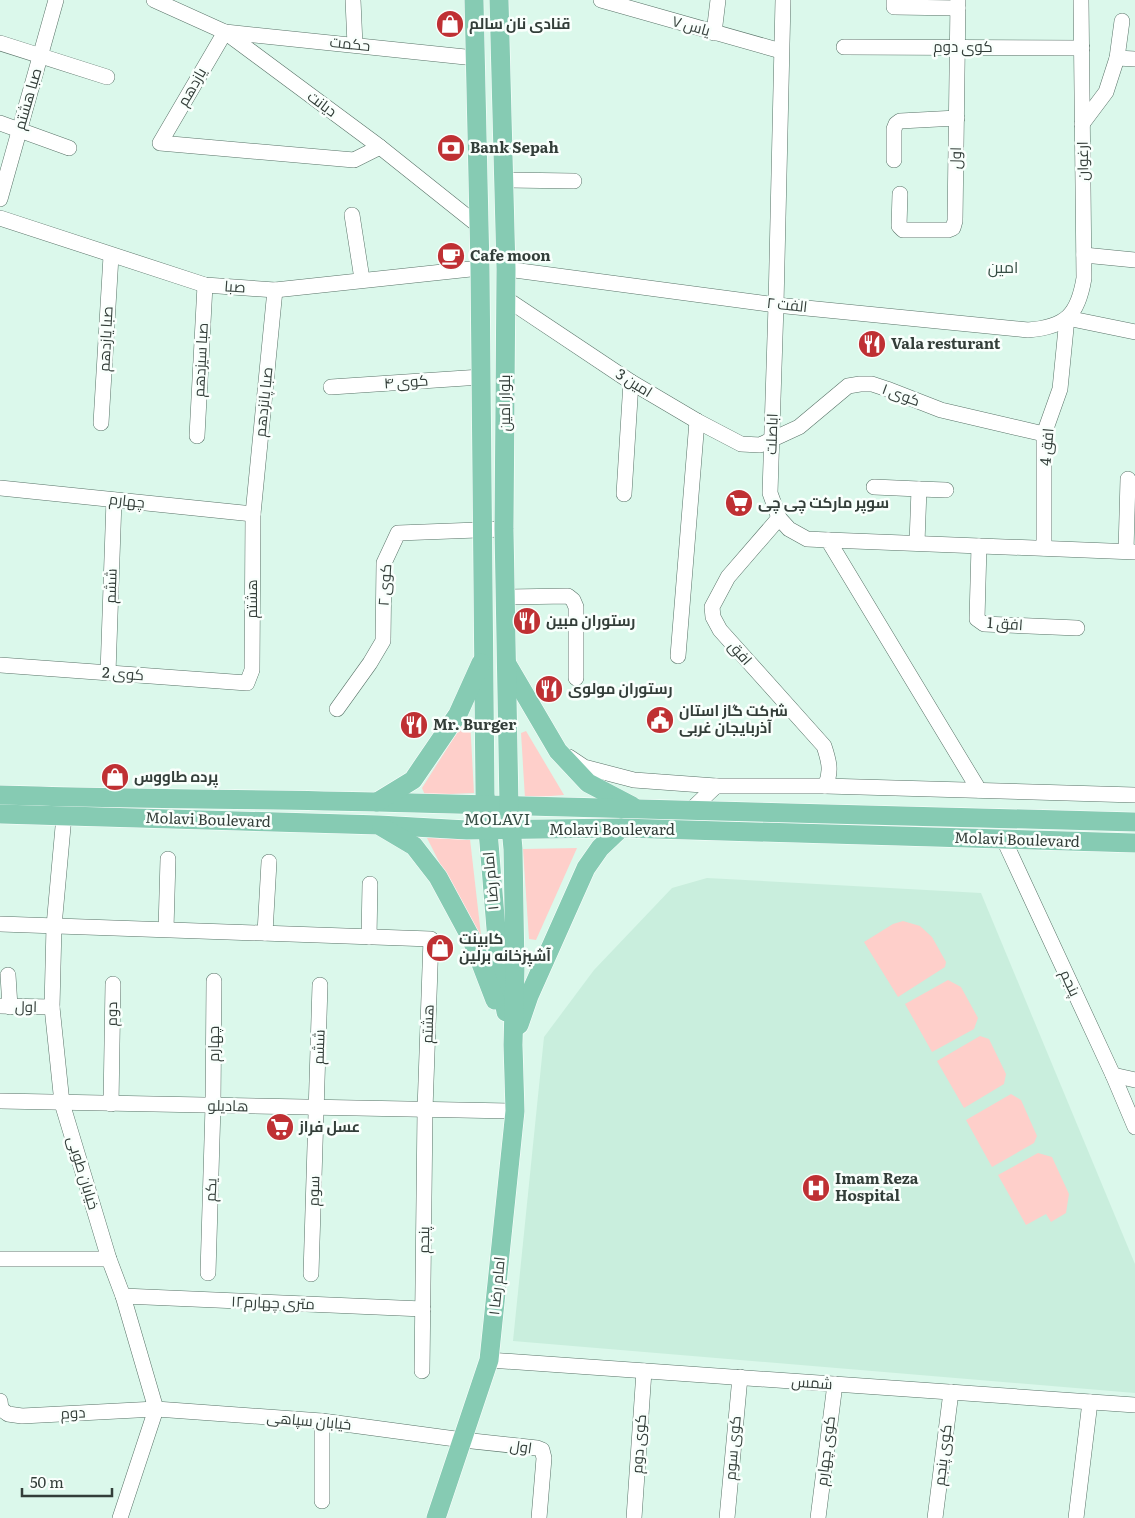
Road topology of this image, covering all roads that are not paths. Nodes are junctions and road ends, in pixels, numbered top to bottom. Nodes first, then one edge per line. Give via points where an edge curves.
1 (56, 0) edge
2 (154, 0) edge
3 (353, 0) edge
4 (474, 0) edge
5 (499, 0) edge
6 (601, 0) edge
7 (718, 0) edge
8 (782, 0) edge
9 (894, 0) edge
10 (1081, 0) edge
11 (958, 4) edge
12 (178, 5) edge
13 (1122, 21) dead end
14 (225, 32) junction
15 (714, 33) junction
16 (0, 43) edge
17 (355, 45) junction
18 (844, 47) dead end
19 (957, 47) junction
20 (1082, 48) junction
21 (782, 51) junction
22 (40, 56) junction
23 (475, 58) junction
24 (1117, 58) junction
25 (1135, 59) edge
26 (500, 60) junction
27 (107, 77) dead end
28 (957, 118) junction
29 (0, 123) edge
30 (1082, 124) junction
31 (20, 129) junction
32 (380, 146) junction
33 (69, 148) dead end
34 (894, 160) dead end
35 (504, 180) junction
36 (574, 182) dead end
37 (900, 194) dead end
38 (0, 199) edge
39 (352, 215) dead end
40 (0, 218) edge
41 (479, 226) junction
42 (1084, 255) junction
43 (111, 256) junction
44 (1135, 260) edge
45 (480, 268) junction
46 (506, 269) junction
47 (362, 279) junction
48 (204, 286) junction
49 (275, 290) junction
50 (505, 298) junction
51 (776, 305) junction
52 (1067, 318) junction
53 (1135, 332) edge
54 (482, 377) junction
55 (632, 382) junction
56 (331, 388) dead end
57 (697, 421) junction
58 (101, 423) dead end
59 (1044, 434) junction
60 (197, 436) dead end
61 (771, 440) junction
62 (1128, 479) dead end
63 (874, 487) dead end
64 (0, 488) edge
65 (919, 490) junction
66 (946, 490) dead end
67 (624, 494) dead end
68 (114, 500) junction
69 (253, 514) junction
70 (779, 518) junction
71 (482, 530) junction
72 (504, 530) junction
73 (828, 540) junction
74 (917, 543) junction
75 (978, 546) junction
76 (1044, 548) junction
77 (1130, 551) edge
78 (505, 597) junction
79 (1077, 628) dead end
80 (678, 656) dead end
81 (484, 658) junction
82 (506, 663) junction
83 (0, 665) edge
84 (108, 673) junction
85 (576, 678) dead end
86 (246, 683) joint
87 (337, 709) dead end
88 (558, 751) junction
89 (716, 786) junction
90 (825, 786) junction
91 (979, 790) junction
92 (0, 795) edge
93 (1135, 795) edge
94 (377, 802) junction
95 (486, 805) junction
96 (509, 806) junction
97 (635, 808) junction
98 (693, 808) junction
99 (0, 814) edge
100 (64, 816) junction
101 (1135, 822) edge
102 (379, 825) junction
103 (621, 828) junction
104 (487, 830) junction
105 (512, 830) junction
106 (1004, 840) junction
107 (1135, 843) edge
108 (168, 859) dead end
109 (269, 862) dead end
110 (370, 884) dead end
111 (0, 924) edge
112 (54, 926) junction
113 (166, 929) junction
114 (264, 933) junction
115 (369, 937) junction
116 (8, 975) dead end
117 (214, 981) dead end
118 (113, 984) dead end
119 (320, 985) dead end
120 (5, 1007) edge
121 (52, 1007) junction
122 (513, 1045) junction
123 (1113, 1075) junction
124 (1135, 1080) edge
125 (0, 1101) edge
126 (62, 1103) junction
127 (111, 1104) junction
128 (213, 1106) junction
129 (317, 1108) junction
130 (425, 1110) junction
131 (515, 1112) junction
132 (1135, 1127) edge
133 (109, 1259) junction
134 (0, 1260) edge
135 (208, 1274) dead end
136 (311, 1274) dead end
137 (123, 1296) junction
138 (423, 1310) junction
139 (489, 1360) junction
140 (422, 1371) dead end
141 (644, 1371) junction
142 (740, 1377) junction
143 (835, 1384) junction
144 (950, 1392) junction
145 (0, 1401) edge
146 (1090, 1402) junction
147 (1135, 1405) edge
148 (156, 1409) junction
149 (322, 1421) junction
150 (462, 1440) junction
151 (322, 1501) dead end
152 (120, 1518) edge
153 (436, 1518) edge
154 (538, 1518) edge
155 (634, 1518) edge
156 (727, 1518) edge
157 (818, 1518) edge
158 (935, 1518) edge
159 (1076, 1518) edge

1 - 22 street, صبا هشتم
2 - 12 street, دیانت
3 - 17 street
4 - 23 main road, بلوار امین
5 - 26 main road, بلوار امین
6 - 15 street, یاس ۷
7 - 15 street
8 - 21 street, اباصلت
9 - 11 street via 894,7
10 - 20 street, ارغوان
11 - 19 street, اول
12 - 14 street, دیانت
13 - 24 street
14 - 17 street, حکمت
14 - 32 street, دیانت
14 - 32 street, یازدهم via 160,143 354,160
15 - 21 street, یاس ۷
16 - 22 street
17 - 23 street, حکمت
18 - 19 street, کوی دوم
19 - 20 street, کوی دوم
19 - 28 street, اول
20 - 30 street, ارغوان
21 - 51 street, اباصلت
22 - 27 street
22 - 31 street, صبا هشتم
23 - 26 main road
23 - 41 main road, بلوار امین
24 - 25 street
24 - 30 street via 1106,92
26 - 35 main road, بلوار امین
28 - 34 street via 900,121 894,128
28 - 37 street, اول via 956,221 953,228 903,230 899,226
29 - 31 street
30 - 42 street, ارغوان
31 - 33 street
31 - 38 street, صبا هشتم
32 - 41 street, دیانت
35 - 36 street
35 - 46 main road, بلوار امین
39 - 47 street
40 - 43 street, صبا
41 - 45 main road, بلوار امین
42 - 44 street
42 - 52 street, ارغوان via 1080,299
43 - 48 street, صبا
43 - 58 street, صبا یازدهم
45 - 47 street, صبا
45 - 54 main road, بلوار امین
46 - 50 main road, بلوار امین
46 - 51 street, الفت ۲
47 - 49 street, صبا
48 - 49 street, صبا
48 - 60 street, صبا سیزدهم
49 - 69 street, صبا پانزدهم
50 - 55 street, امین 3
50 - 72 main road, بلوار امین
51 - 52 street, الفت ۲ via 1028,330 1046,329
51 - 61 street, اباصلت
52 - 53 street
52 - 59 street, افق 4 via 1060,389
54 - 56 street, کوی ۴
54 - 71 main road, بلوار امین
55 - 57 street, امین 3
55 - 67 street
57 - 61 street, امین 3 via 741,444 760,445
57 - 80 street
59 - 61 street, کوی ۱ via 941,410 872,384 860,384 848,386 799,427
59 - 76 street, افق 4
61 - 70 street, اباصلت via 770,493
62 - 77 street
63 - 65 street
64 - 68 street, چهارم
65 - 66 street
65 - 74 street
68 - 69 street, چهارم
68 - 84 street, ششم
69 - 86 street, هشتم via 252,670
70 - 73 street via 789,529 807,539
70 - 90 street, افق via 728,577 712,607 713,617 720,630 824,746 830,769
71 - 72 street
71 - 81 main road, بلوار امین
71 - 87 street, کوی ۲ via 398,533 384,563 383,641
72 - 78 main road, بلوار امین
73 - 74 street
73 - 91 street
74 - 75 street
75 - 76 street
75 - 79 street, افق 1 via 977,619 980,623
76 - 77 street
78 - 82 main road, بلوار امین
78 - 85 street via 568,596 573,600 576,607
81 - 94 main road via 458,714 413,780
81 - 95 main road, بلوار امین
82 - 88 main road
82 - 96 main road, بلوار امین
83 - 84 street, کوی 2
84 - 86 street, کوی 2
88 - 89 street via 584,767 634,780
88 - 97 main road via 588,783
89 - 90 street
89 - 98 street
90 - 91 street
91 - 93 street
92 - 94 main road, Molavi Boulevard
94 - 95 main road, Molavi Boulevard
95 - 96 main road, Molavi Boulevard
95 - 104 main road, امام رضا ۱
96 - 97 main road, Molavi Boulevard
96 - 105 main road, امام رضا ۱
97 - 98 main road, Molavi Boulevard
98 - 101 main road, Molavi Boulevard
99 - 100 main road, Molavi Boulevard
100 - 102 main road, Molavi Boulevard
100 - 112 street, خیابان طوبی
102 - 104 main road, Molavi Boulevard
102 - 122 main road via 414,846 438,878 472,940
103 - 105 main road, Molavi Boulevard
103 - 106 main road, Molavi Boulevard
103 - 122 main road via 600,848 586,868 529,996
104 - 105 main road, Molavi Boulevard
104 - 122 main road, امام رضا ۱ via 500,978
105 - 122 main road, امام رضا ۱
106 - 107 main road, Molavi Boulevard
106 - 123 street, پنجم
108 - 113 street
109 - 114 street
110 - 115 street
111 - 112 street
112 - 113 street
112 - 121 street, خیابان طوبی
113 - 114 street
114 - 115 street
115 - 130 street, هشتم via 431,939
116 - 120 street
117 - 128 street, چهارم
118 - 127 street, دوم
119 - 129 street, ششم
120 - 121 street, اول
121 - 126 street, خیابان طوبی
122 - 131 main road, امام رضا ۱
123 - 124 street
123 - 132 street, پنجم
125 - 126 street
126 - 127 street, هادیلو
126 - 133 street, خیابان طوبی
127 - 128 street, هادیلو
128 - 129 street, هادیلو
128 - 135 street, یکم
129 - 130 street, هادیلو
129 - 136 street, سوم
130 - 131 street, هادیلو
130 - 138 street, پنجم
131 - 139 main road, امام رضا ۱
133 - 134 street
133 - 137 street, خیابان طوبی
137 - 138 street, ۱۲متری چهارم
137 - 148 street, خیابان طوبی
138 - 140 street, پنجم
139 - 141 street, شمس
139 - 150 main road, امام رضا ۱
141 - 142 street, شمس
141 - 155 street, کوی دوم
142 - 143 street, شمس
142 - 156 street, کوی سوم
143 - 144 street, شمس
143 - 157 street, کوی چهارم
144 - 146 street, شمس
144 - 158 street, کوی پنجم
145 - 148 street, دوم via 1,1409 8,1414 22,1416
146 - 147 street, شمس
146 - 159 street
148 - 149 street, خیابان سپاهی
148 - 152 street
149 - 150 street, خیابان سپاهی
149 - 151 street
150 - 153 main road, امام رضا ۱
150 - 154 street, اول via 542,1450

